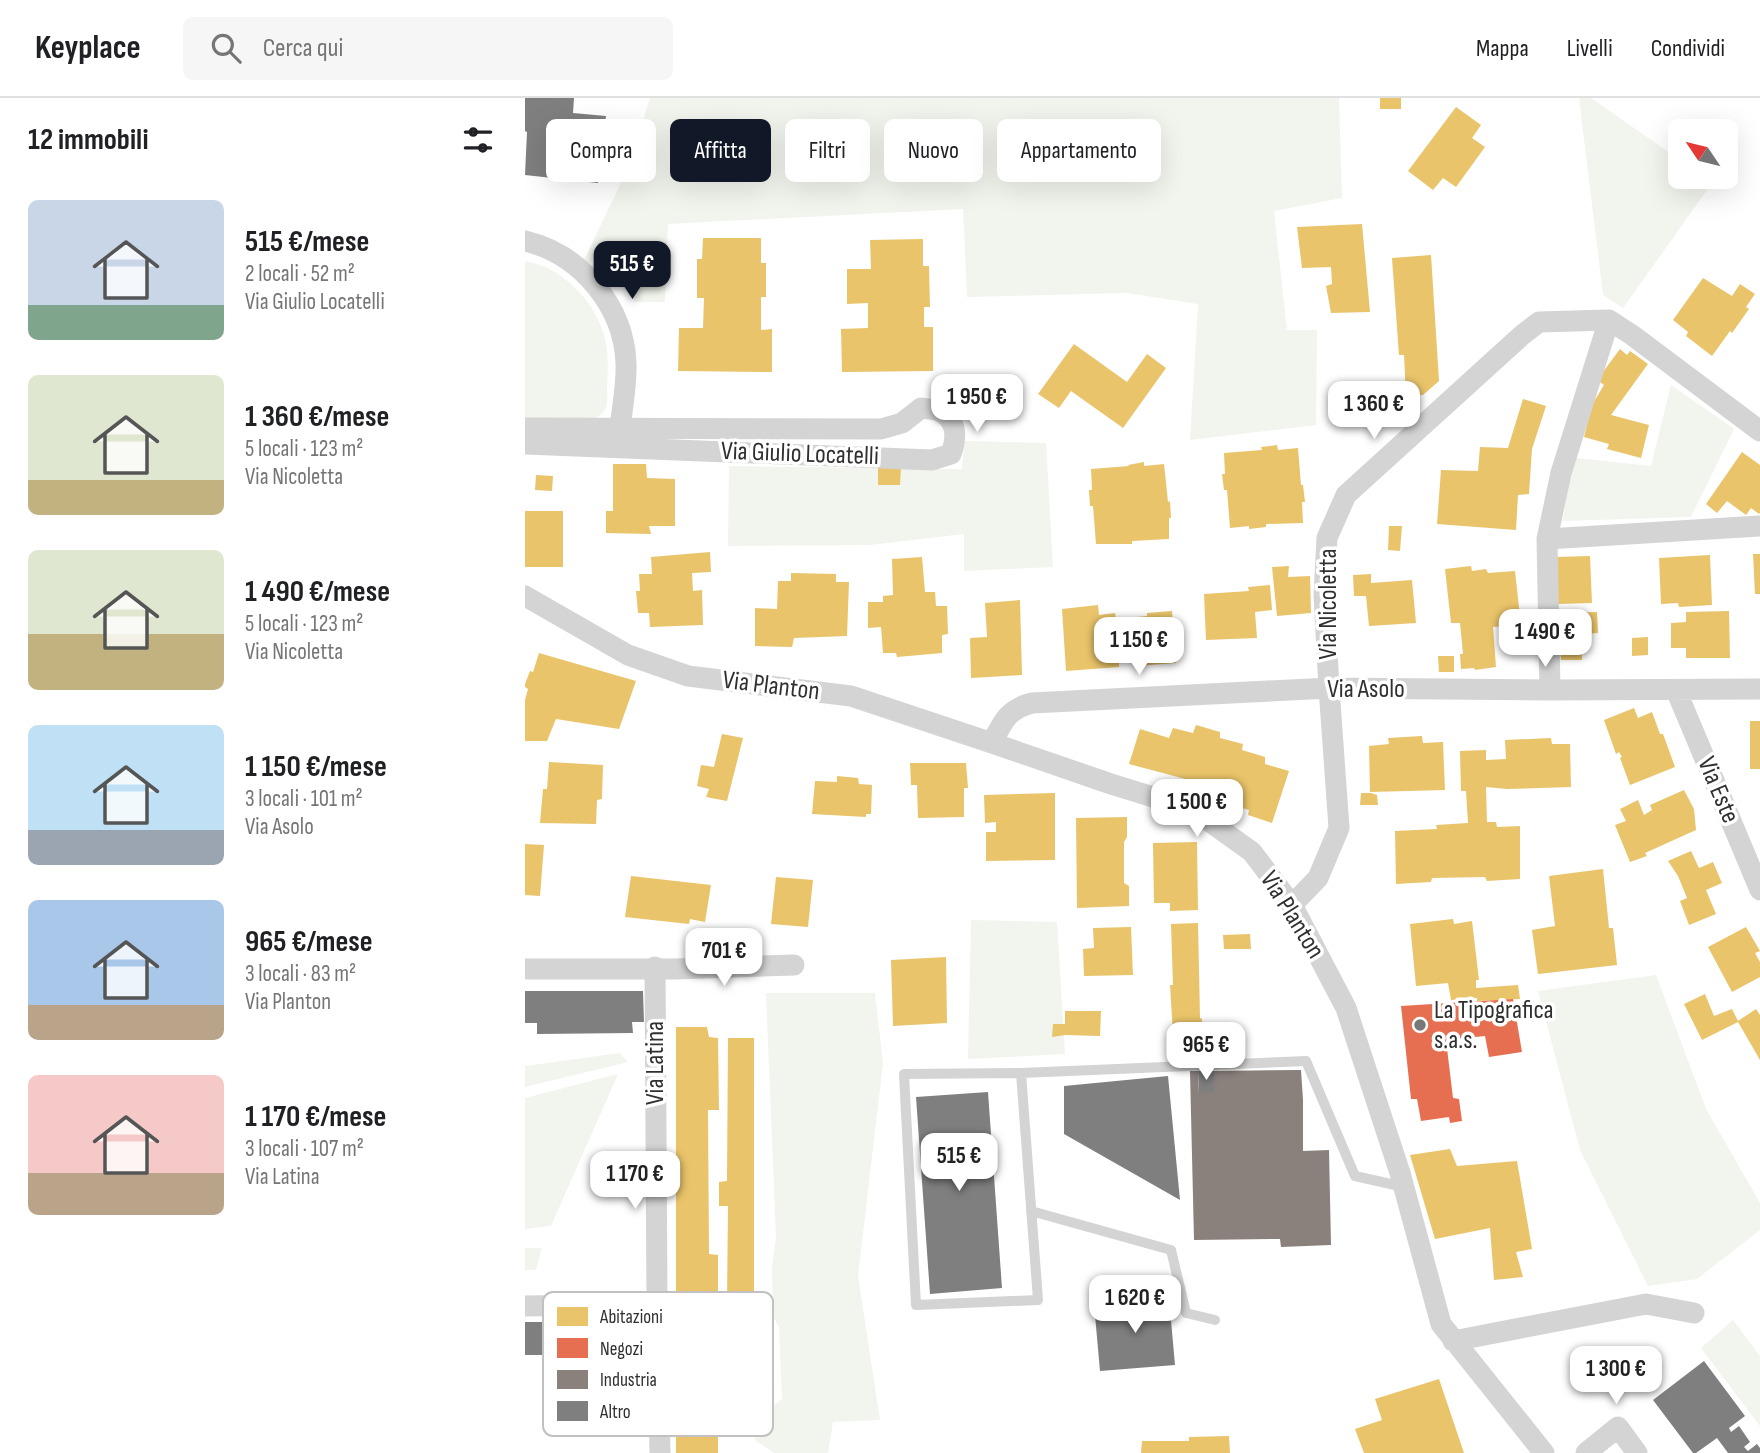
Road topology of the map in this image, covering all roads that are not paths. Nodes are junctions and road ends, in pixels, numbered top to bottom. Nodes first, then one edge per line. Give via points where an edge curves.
1 (525, 241) edge
2 (1609, 320) junction
3 (525, 428) edge
4 (620, 429) junction
5 (1760, 431) edge
6 (525, 444) edge
7 (1760, 526) edge
8 (1546, 539) junction
9 (525, 596) edge
10 (1329, 688) junction
11 (1760, 689) edge
12 (1550, 691) junction
13 (1676, 691) junction
14 (992, 743) junction
15 (1760, 890) edge
16 (1293, 905) junction
17 (794, 965) dead end
18 (655, 967) junction
19 (525, 970) edge
20 (1021, 1073) junction
21 (1404, 1187) junction
22 (1031, 1211) junction
23 (657, 1292) edge
24 (525, 1306) edge
25 (543, 1306) edge
26 (1694, 1313) dead end
27 (1215, 1320) dead end
28 (1453, 1341) junction
29 (1544, 1453) edge
30 (1586, 1453) edge
31 (1637, 1453) edge

1 - 4 street via 565,258 590,279 613,309 626,364
2 - 5 street
2 - 8 street via 1561,472
2 - 10 street, Via Nicoletta via 1539,322 1346,495 1327,538 1324,596
3 - 4 street, Via Giulio Locatelli
4 - 6 street, Via Giulio Locatelli via 881,429 902,423 921,408 939,411 953,424 956,438 951,454 932,460
7 - 8 street
8 - 12 street
9 - 14 street, Via Planton via 628,655 688,676 851,696
10 - 12 street, Via Asolo
10 - 14 street, Via Asolo via 1032,702 1013,709
10 - 16 street, Via Nicoletta via 1339,828 1318,878
11 - 13 street, Via Asolo
12 - 13 street, Via Asolo
13 - 15 street, Via Este
14 - 16 street, Via Planton via 1166,801 1206,819 1252,852
16 - 21 street, Via Planton via 1346,1008
17 - 18 street
18 - 19 street
18 - 23 street, Via Latina
20 - 21 lane via 1306,1061 1355,1175
20 - 22 lane
20 - 22 lane via 904,1074 916,1305 1038,1300
21 - 28 street, Via Planton via 1441,1324
22 - 27 lane via 1171,1251 1187,1313
24 - 25 street
26 - 28 street via 1646,1304
28 - 29 street, Via Planton
30 - 31 street via 1618,1427

